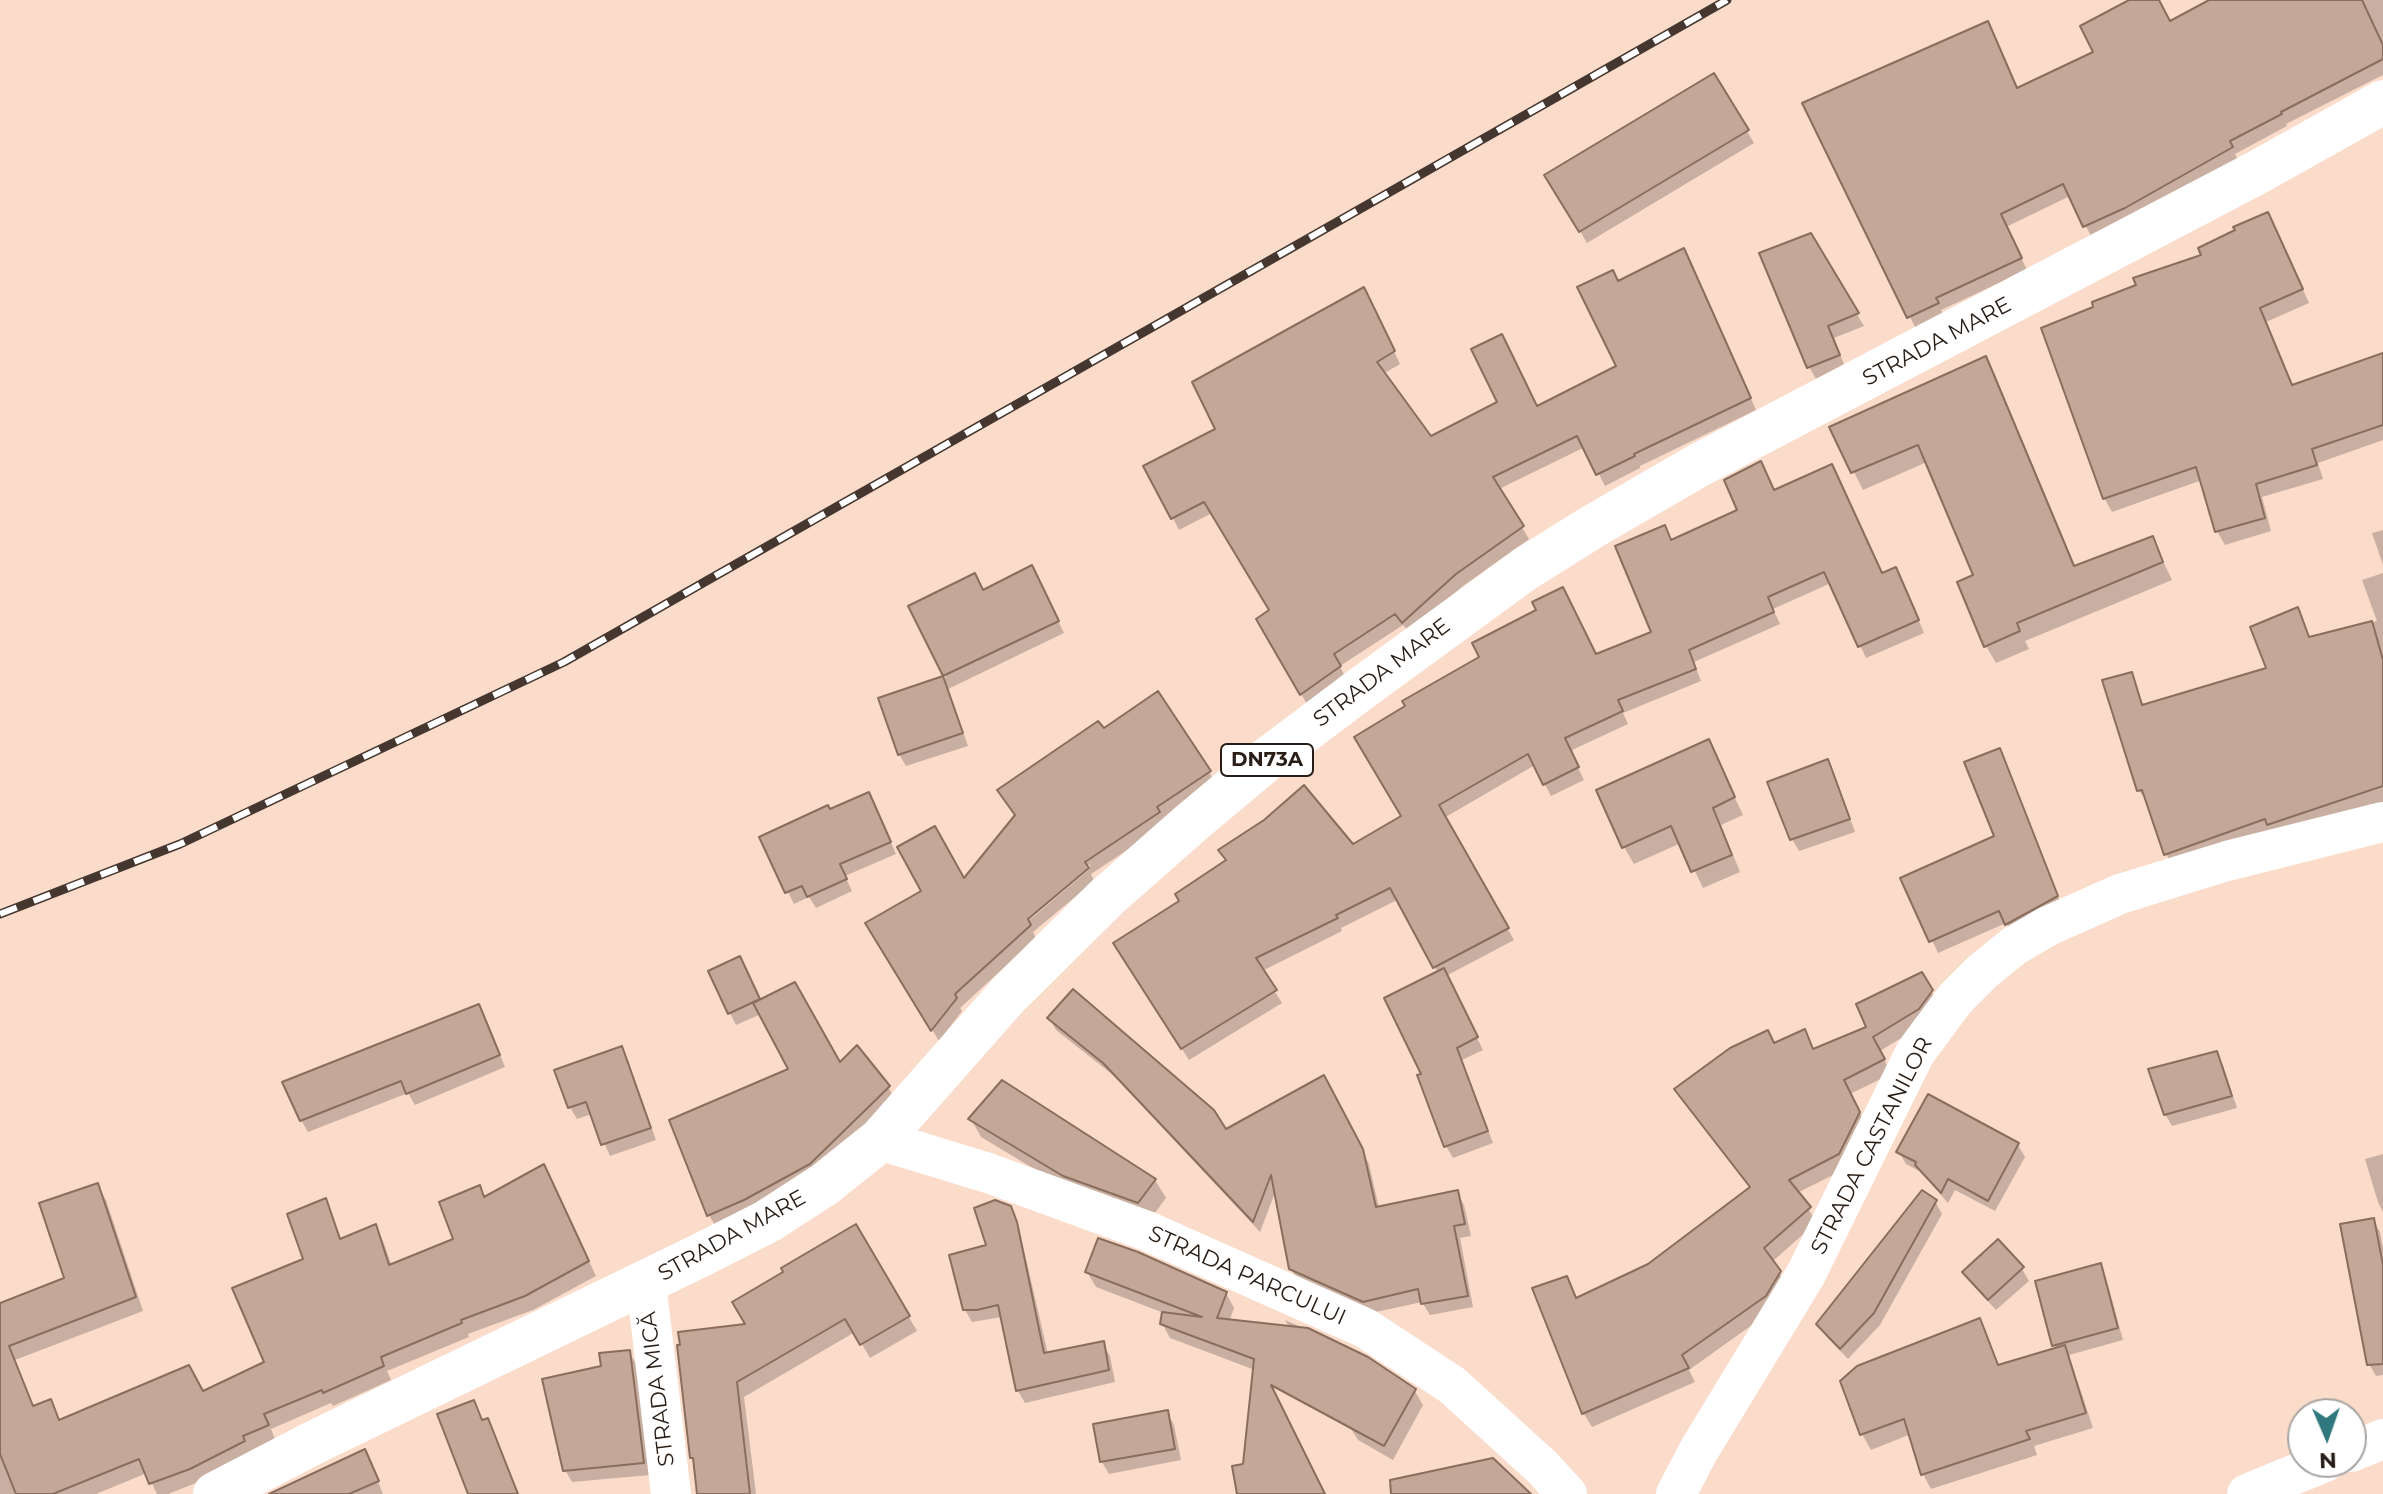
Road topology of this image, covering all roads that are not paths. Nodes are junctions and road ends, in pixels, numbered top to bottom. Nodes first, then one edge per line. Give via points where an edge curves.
1 (2383, 102) edge
2 (2383, 822) edge
3 (880, 1140) junction
4 (646, 1283) junction
5 (2287, 1478) edge
6 (215, 1494) edge
7 (671, 1494) edge
8 (1567, 1494) edge
9 (1676, 1494) edge
10 (2247, 1494) edge

1 - 3 main road, STRADA MARE / DN73A via 1699,465 1525,569 1265,761 1107,897 1008,995
2 - 9 street, STRADA CASTANILOR via 2120,894 2048,926 1983,971 1915,1053 1806,1274
3 - 4 main road, STRADA MARE / DN73A via 768,1221
3 - 8 street, STRADA PARCULUI via 1147,1231 1365,1328 1452,1385
4 - 6 main road, STRADA MARE / DN73A
4 - 7 street, STRADA MICĂ
5 - 10 street

